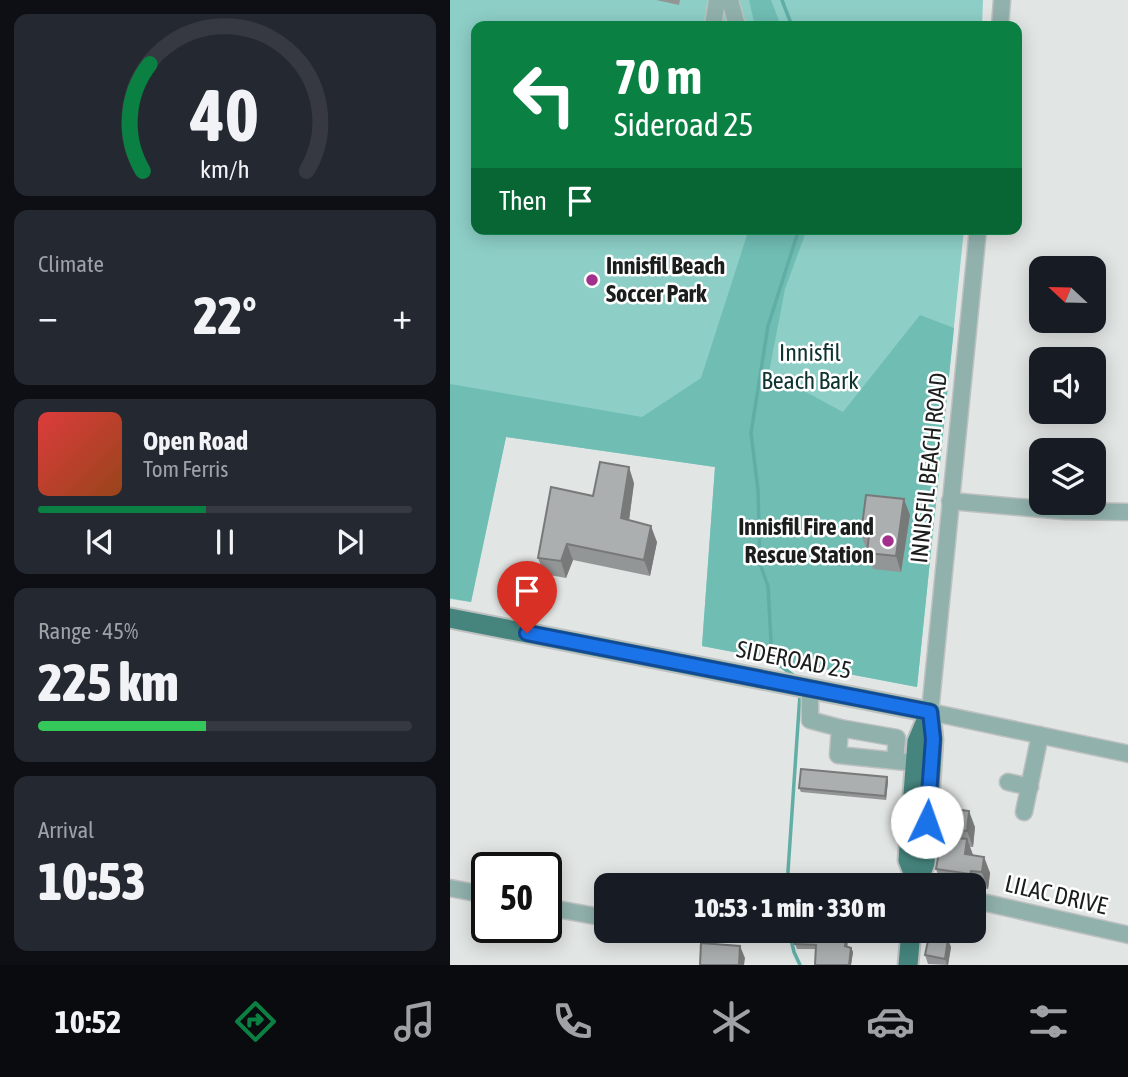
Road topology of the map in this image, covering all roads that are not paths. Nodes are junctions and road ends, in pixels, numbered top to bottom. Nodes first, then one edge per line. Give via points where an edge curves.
1 (717, 0) edge
2 (730, 0) edge
3 (1002, 0) edge
4 (714, 21) edge
5 (735, 21) edge
6 (1000, 21) edge
7 (977, 235) edge
8 (950, 502) junction
9 (1128, 512) edge
10 (450, 618) edge
11 (810, 688) junction
12 (930, 712) junction
13 (840, 728) junction
14 (1040, 735) junction
15 (1128, 754) edge
16 (895, 760) junction
17 (916, 762) junction
18 (1008, 782) dead end
19 (1030, 787) junction
20 (1025, 813) dead end
21 (913, 873) edge
22 (920, 873) edge
23 (450, 888) edge
24 (471, 892) edge
25 (986, 903) edge
26 (562, 909) edge
27 (594, 916) edge
28 (1128, 935) edge
29 (910, 943) edge
30 (908, 965) edge

1 - 4 street
2 - 5 street
3 - 6 street
7 - 8 street, INNISFIL BEACH ROAD
8 - 9 street
8 - 12 street, INNISFIL BEACH ROAD
10 - 11 main road, SIDEROAD 25
11 - 12 main road, SIDEROAD 25
11 - 13 street via 810,720
12 - 14 street, SIDEROAD 25
12 - 17 main road, INNISFIL BEACH ROAD via 917,742
12 - 22 main road, INNISFIL BEACH ROAD via 933,739 925,863
13 - 16 street via 897,738
13 - 16 street via 838,755
14 - 15 street, SIDEROAD 25
14 - 19 street
16 - 17 street
17 - 21 main road, INNISFIL BEACH ROAD via 908,860
18 - 19 street
19 - 20 street
23 - 24 street
25 - 28 street, LILAC DRIVE
26 - 27 street
29 - 30 main road

